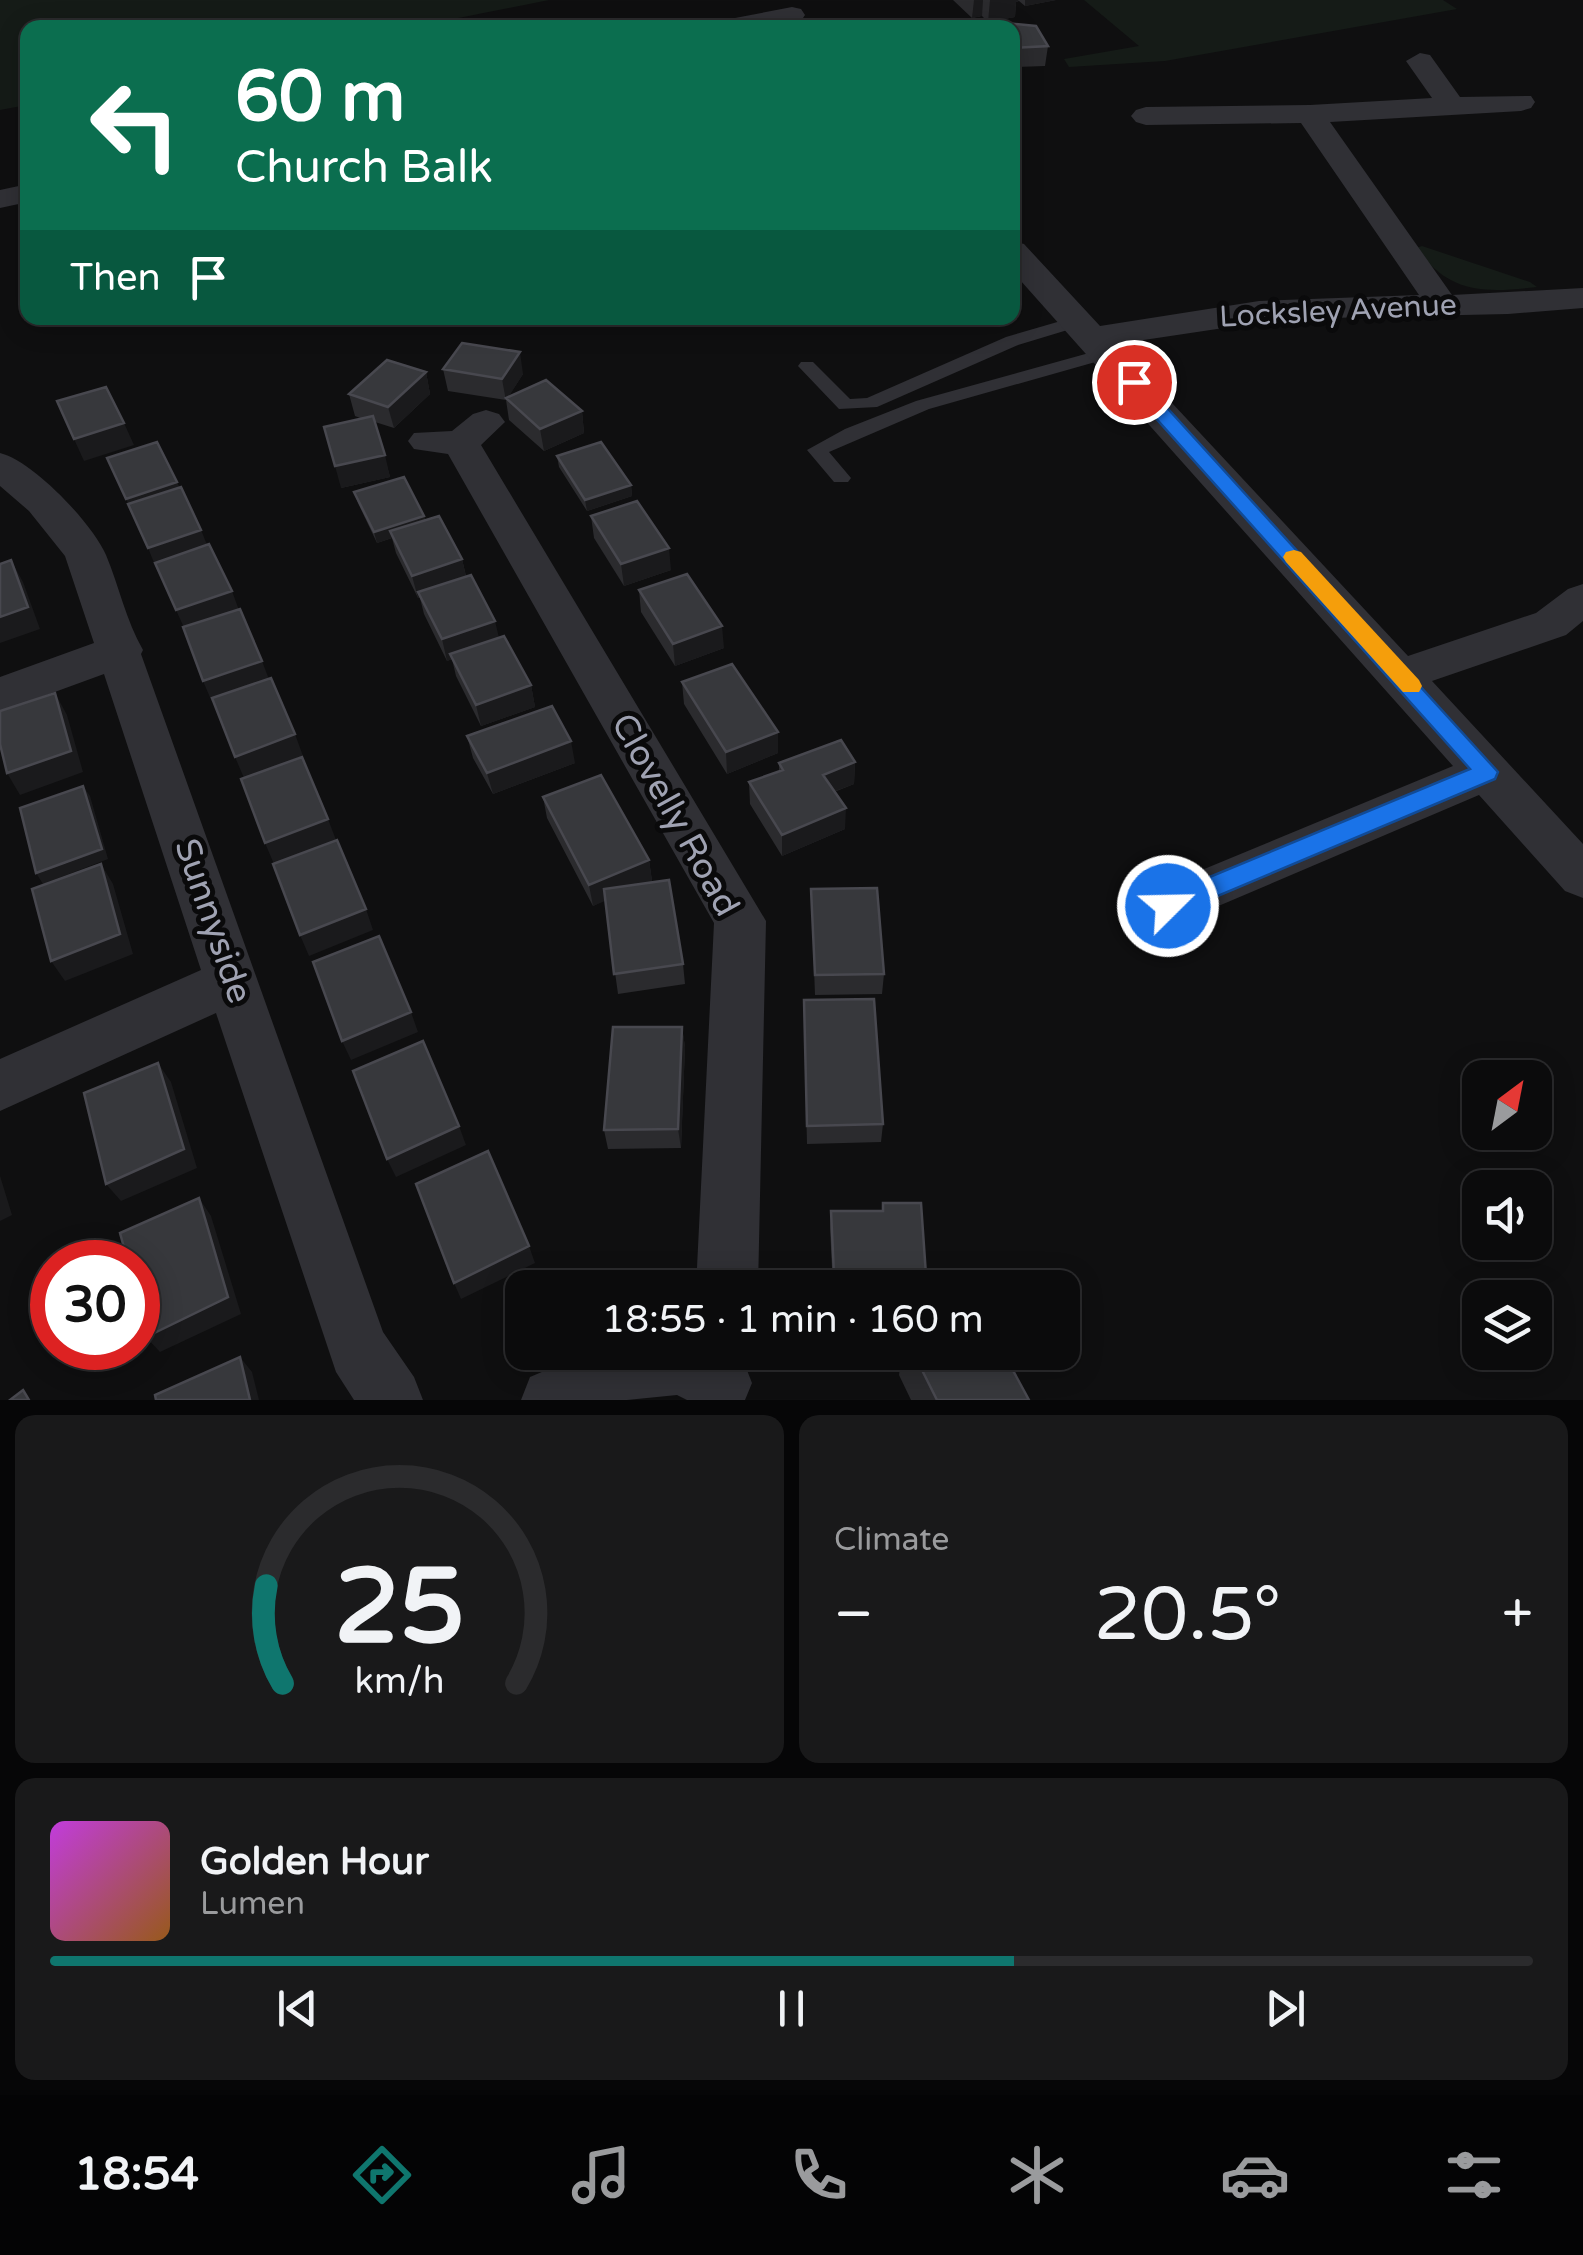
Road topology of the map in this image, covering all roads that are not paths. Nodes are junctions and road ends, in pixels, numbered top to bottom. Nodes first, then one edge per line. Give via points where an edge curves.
1 (791, 14) edge
2 (761, 20) edge
3 (1420, 62) dead end
4 (1521, 102) dead end
5 (1450, 103) junction
6 (1310, 114) junction
7 (1146, 116) dead end
8 (1020, 259) edge
9 (1583, 298) edge
10 (1443, 306) junction
11 (1093, 337) junction
12 (807, 366) dead end
13 (458, 436) dead end
14 (0, 465) edge
15 (840, 478) dead end
16 (1583, 600) edge
17 (121, 650) junction
18 (1401, 674) junction
19 (0, 695) edge
20 (1486, 772) junction
21 (1583, 876) edge
22 (1168, 906) dead end
23 (234, 980) junction
24 (0, 1086) edge
25 (727, 1270) edge
26 (723, 1379) edge
27 (391, 1400) edge
28 (553, 1400) edge

1 - 2 street
3 - 5 street
4 - 5 street
5 - 6 street
6 - 7 street
6 - 10 street
8 - 11 street
9 - 10 street, Locksley Avenue
10 - 11 street, Locksley Avenue via 1217,314
11 - 12 lane via 1012,341 870,403 846,405
11 - 15 lane via 817,450
11 - 18 street
13 - 25 street, Clovelly Road via 740,921
14 - 17 street, Sunnyside via 43,502 84,552
16 - 18 street via 1551,624
17 - 19 street
17 - 23 street, Sunnyside
18 - 20 street
20 - 21 street
20 - 22 street
23 - 24 street
23 - 27 street, Sunnyside via 358,1350
26 - 28 street via 682,1363 634,1365

